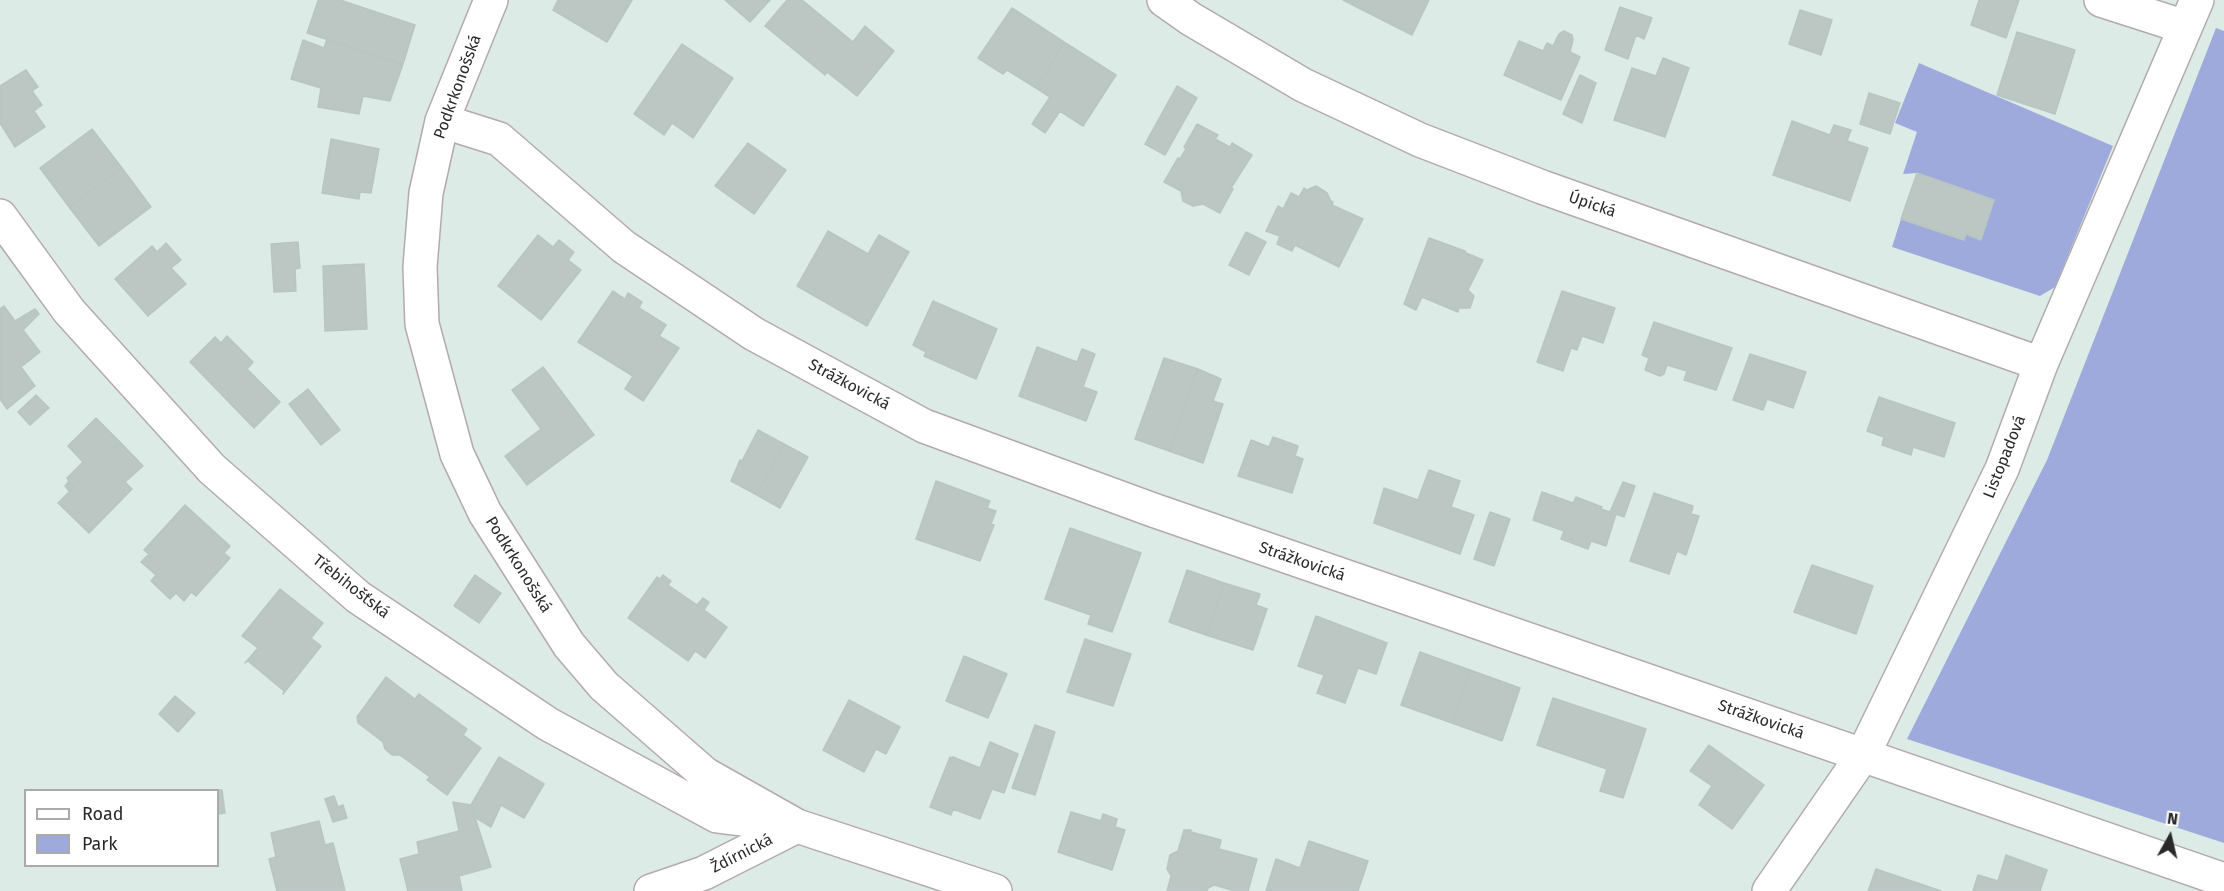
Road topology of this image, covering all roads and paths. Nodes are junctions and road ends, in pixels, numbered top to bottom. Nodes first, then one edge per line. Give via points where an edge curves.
1 (491, 0) edge
2 (1164, 0) edge
3 (2101, 0) edge
4 (2191, 13) edge
5 (442, 121) junction
6 (0, 216) edge
7 (2041, 364) junction
8 (1863, 755) junction
9 (797, 826) junction
10 (2224, 880) edge
11 (651, 891) edge
12 (995, 891) edge
13 (1769, 891) edge

1 - 5 street, Podkrkonošská
2 - 7 street, Úpická via 1303,85 1420,140
3 - 4 street
4 - 7 street, Listopadová
5 - 8 street, Strážkovická via 499,139 624,248 754,334 924,426 1153,510
5 - 9 street, Podkrkonošská via 426,193 420,267 422,324 457,454 485,513 569,645 604,686 705,774
6 - 9 street, Třebihošťská via 69,311 212,469 358,597 548,724 717,816
7 - 8 street, Listopadová via 2002,469
8 - 10 street, Strážkovická
8 - 13 street, Listopadová
9 - 11 street, Ždírnická via 704,873
9 - 12 street, Podkrkonošská

